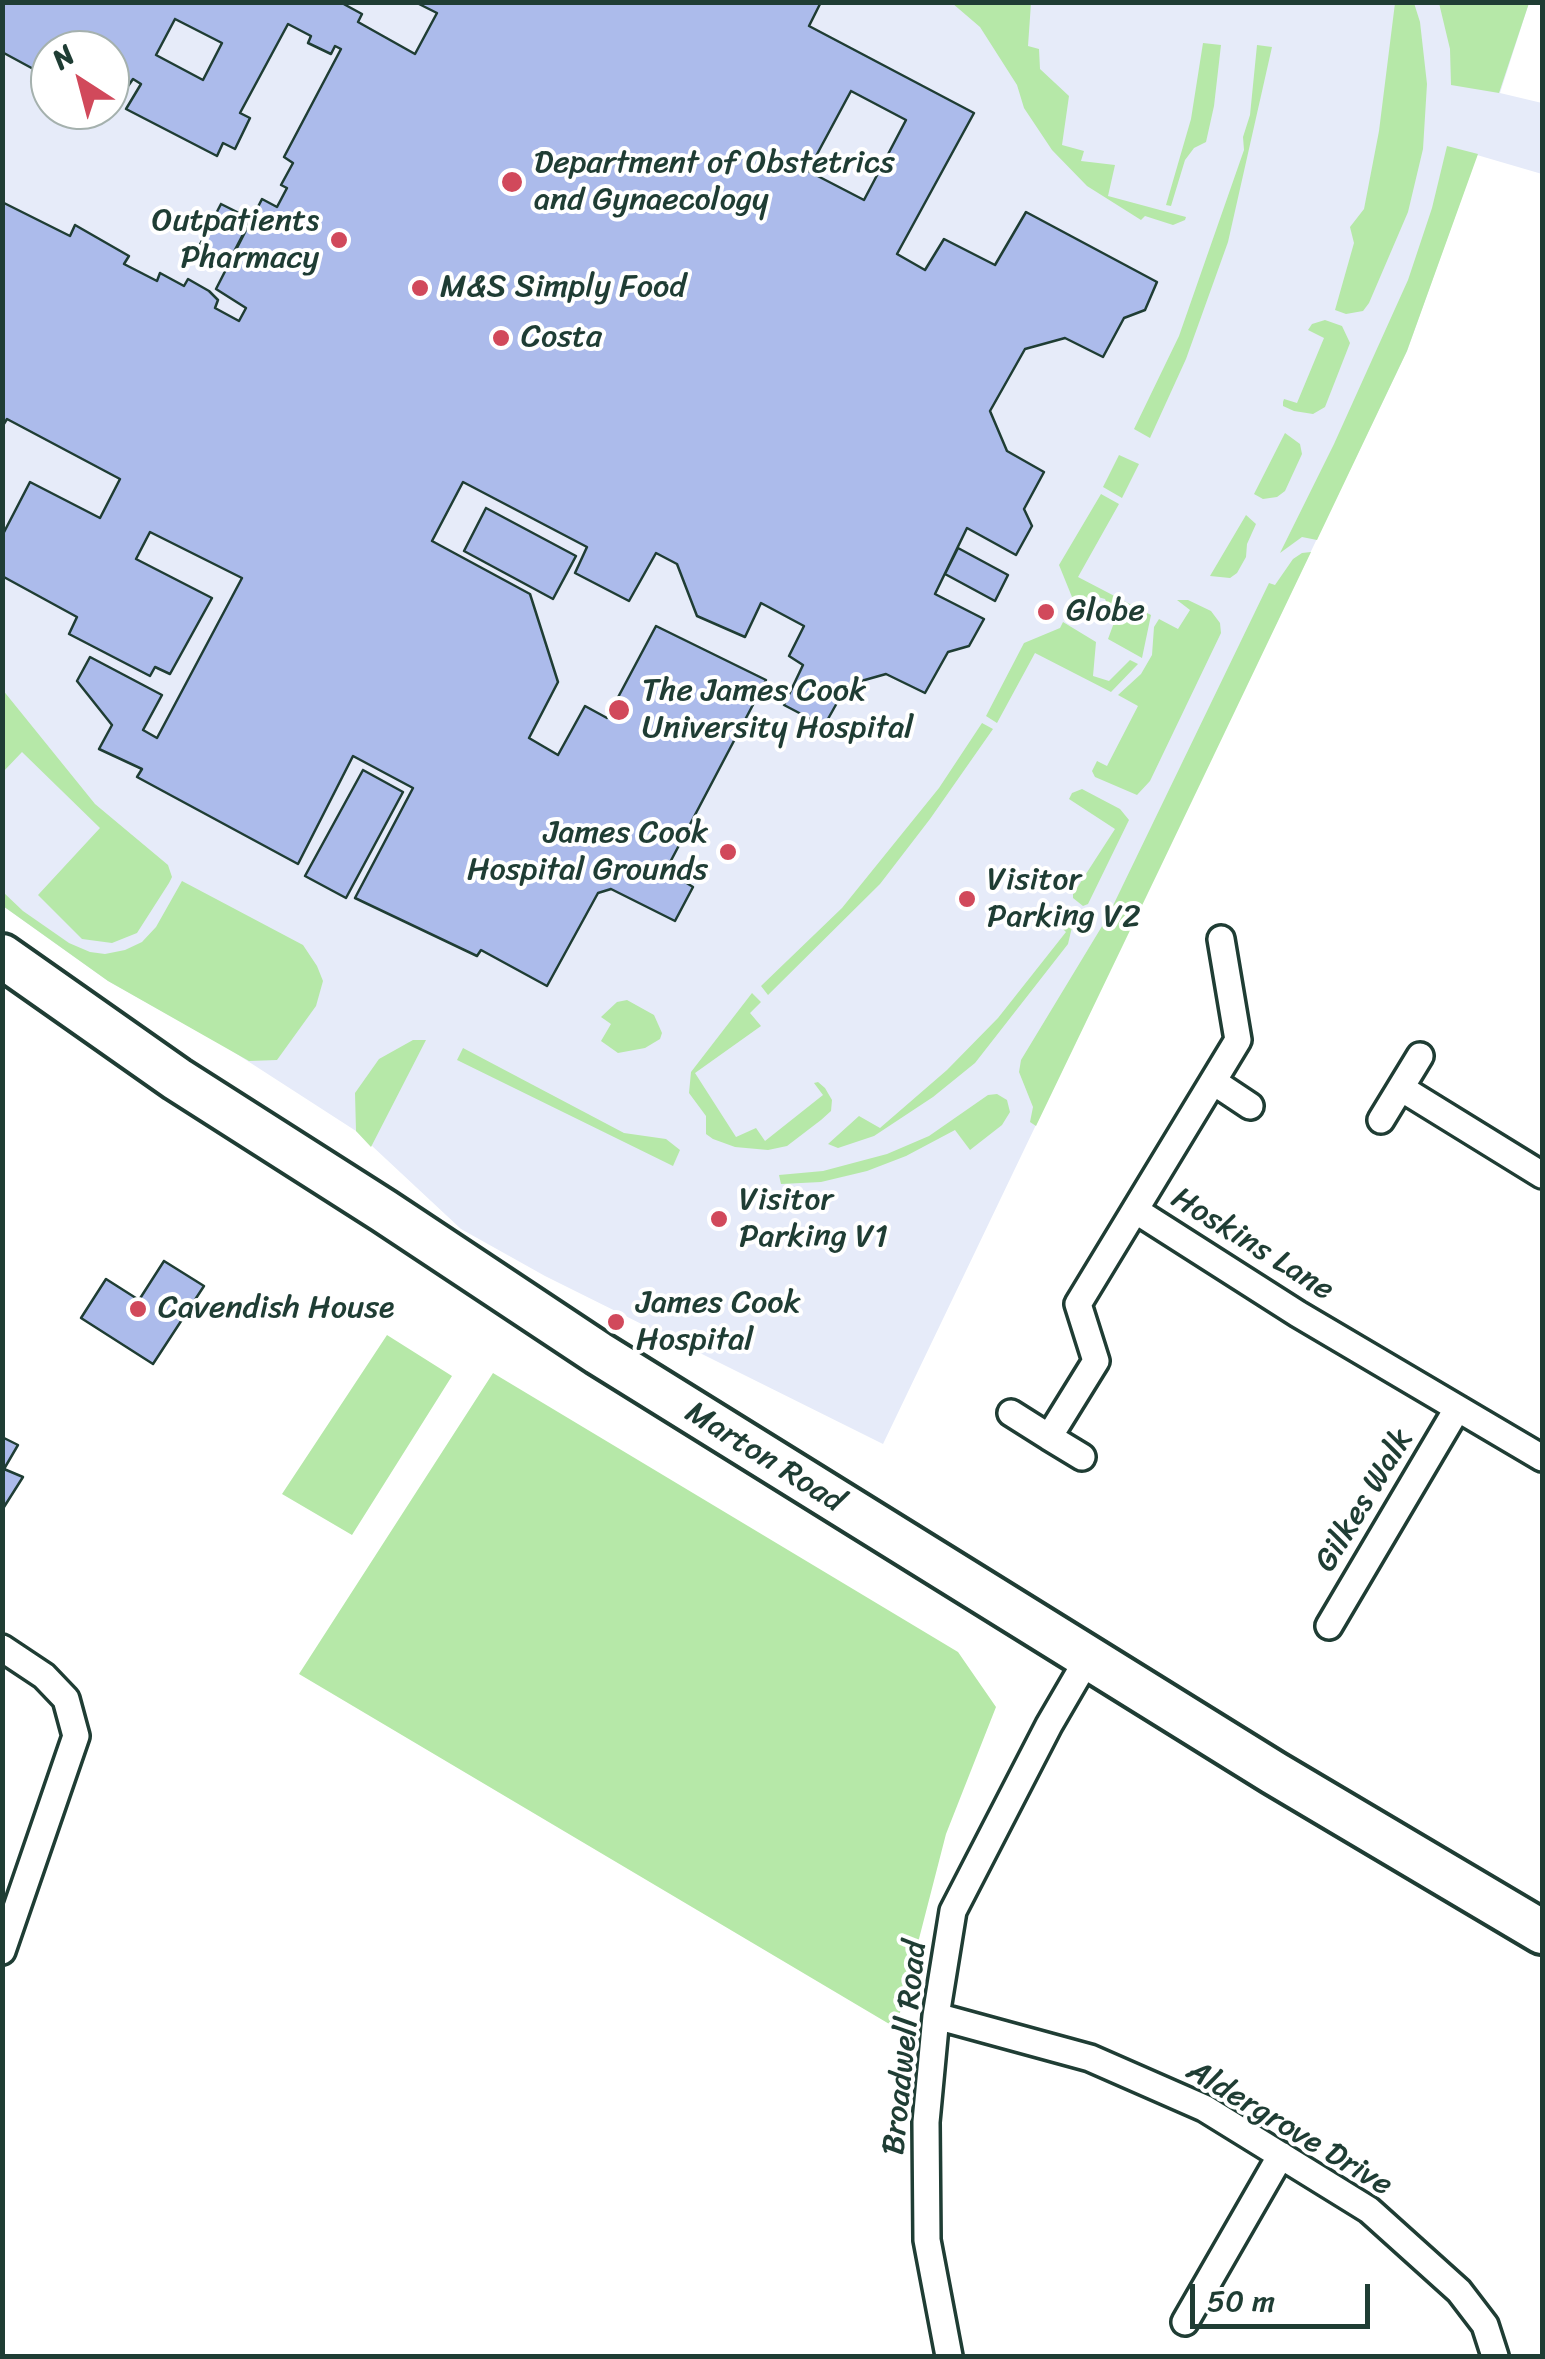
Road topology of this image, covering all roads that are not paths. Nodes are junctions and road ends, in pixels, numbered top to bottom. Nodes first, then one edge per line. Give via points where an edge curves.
1 (1221, 939) dead end
2 (2, 956) edge
3 (1420, 1056) dead end
4 (1214, 1082) junction
5 (1401, 1088) junction
6 (1250, 1106) dead end
7 (1381, 1120) dead end
8 (1542, 1176) edge
9 (1135, 1210) junction
10 (1457, 1409) junction
11 (1011, 1413) dead end
12 (1049, 1437) junction
13 (1082, 1457) dead end
14 (1542, 1458) edge
15 (1329, 1626) dead end
16 (2, 1648) edge
17 (1088, 1658) junction
18 (1542, 1932) edge
19 (2, 1951) edge
20 (936, 2016) junction
21 (1281, 2155) junction
22 (1185, 2322) dead end
23 (948, 2356) edge
24 (1495, 2356) edge

1 - 4 street, Hoskins Lane via 1238,1040
2 - 17 main road, Marton Road via 207,1099 598,1354
3 - 5 street
4 - 6 street
4 - 9 street, Hoskins Lane
5 - 7 street
5 - 8 street
9 - 10 street, Hoskins Lane
9 - 12 street via 1078,1304 1096,1360
10 - 14 street, Hoskins Lane
10 - 15 street, Gilkes Walk
11 - 12 street
12 - 13 street
16 - 19 street via 66,1699 76,1736
17 - 18 main road, Marton Road
17 - 20 street, Broadwell Road via 954,1911
20 - 21 street, Aldergrove Drive via 1090,2058 1204,2108
20 - 23 street, Broadwell Road via 926,2122 927,2240
21 - 22 street
21 - 24 street, Aldergrove Drive via 1369,2210 1459,2292 1486,2326

